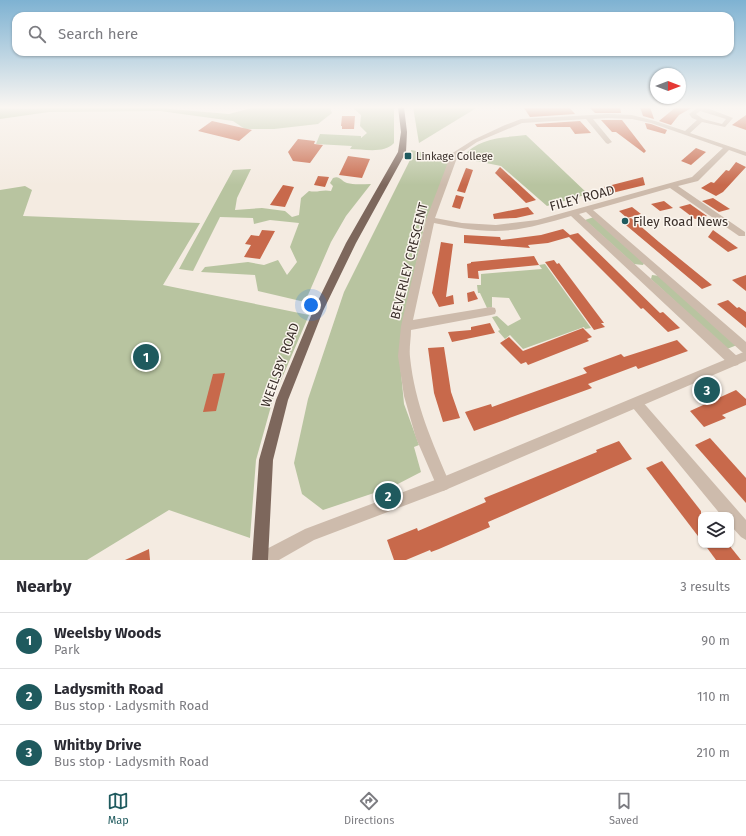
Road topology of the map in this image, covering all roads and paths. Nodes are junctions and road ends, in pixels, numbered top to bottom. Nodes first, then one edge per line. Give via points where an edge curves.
1 (404, 133) edge
2 (492, 133) edge
3 (601, 133) edge
4 (689, 133) edge
5 (608, 142) dead end
6 (727, 148) junction
7 (746, 154) edge
8 (672, 186) junction
9 (587, 209) junction
10 (573, 213) junction
11 (430, 220) junction
12 (742, 234) dead end
13 (491, 311) dead end
14 (406, 326) junction
15 (746, 349) edge
16 (740, 359) edge
17 (637, 404) junction
18 (443, 484) junction
19 (728, 512) edge
20 (734, 518) edge
21 (746, 532) edge
22 (262, 560) edge

1 - 22 main road, WEELSBY ROAD via 402,152 351,243 318,311 282,400 266,460
2 - 11 street, BEVERLEY CRESCENT via 455,154
3 - 5 street
4 - 6 street, BEVERLEY CRESCENT
6 - 7 street, BEVERLEY CRESCENT
6 - 8 street, FILEY ROAD via 695,179
8 - 9 street, FILEY ROAD
8 - 12 street
9 - 10 street, FILEY ROAD
9 - 15 street
10 - 11 street, FILEY ROAD via 532,224 496,228 462,226
10 - 16 street
11 - 14 street, BEVERLEY CRESCENT
13 - 14 street
14 - 18 street, BEVERLEY CRESCENT via 404,356 410,396 423,438
16 - 17 street
17 - 18 street
17 - 19 street
18 - 22 street via 310,534
20 - 21 street

